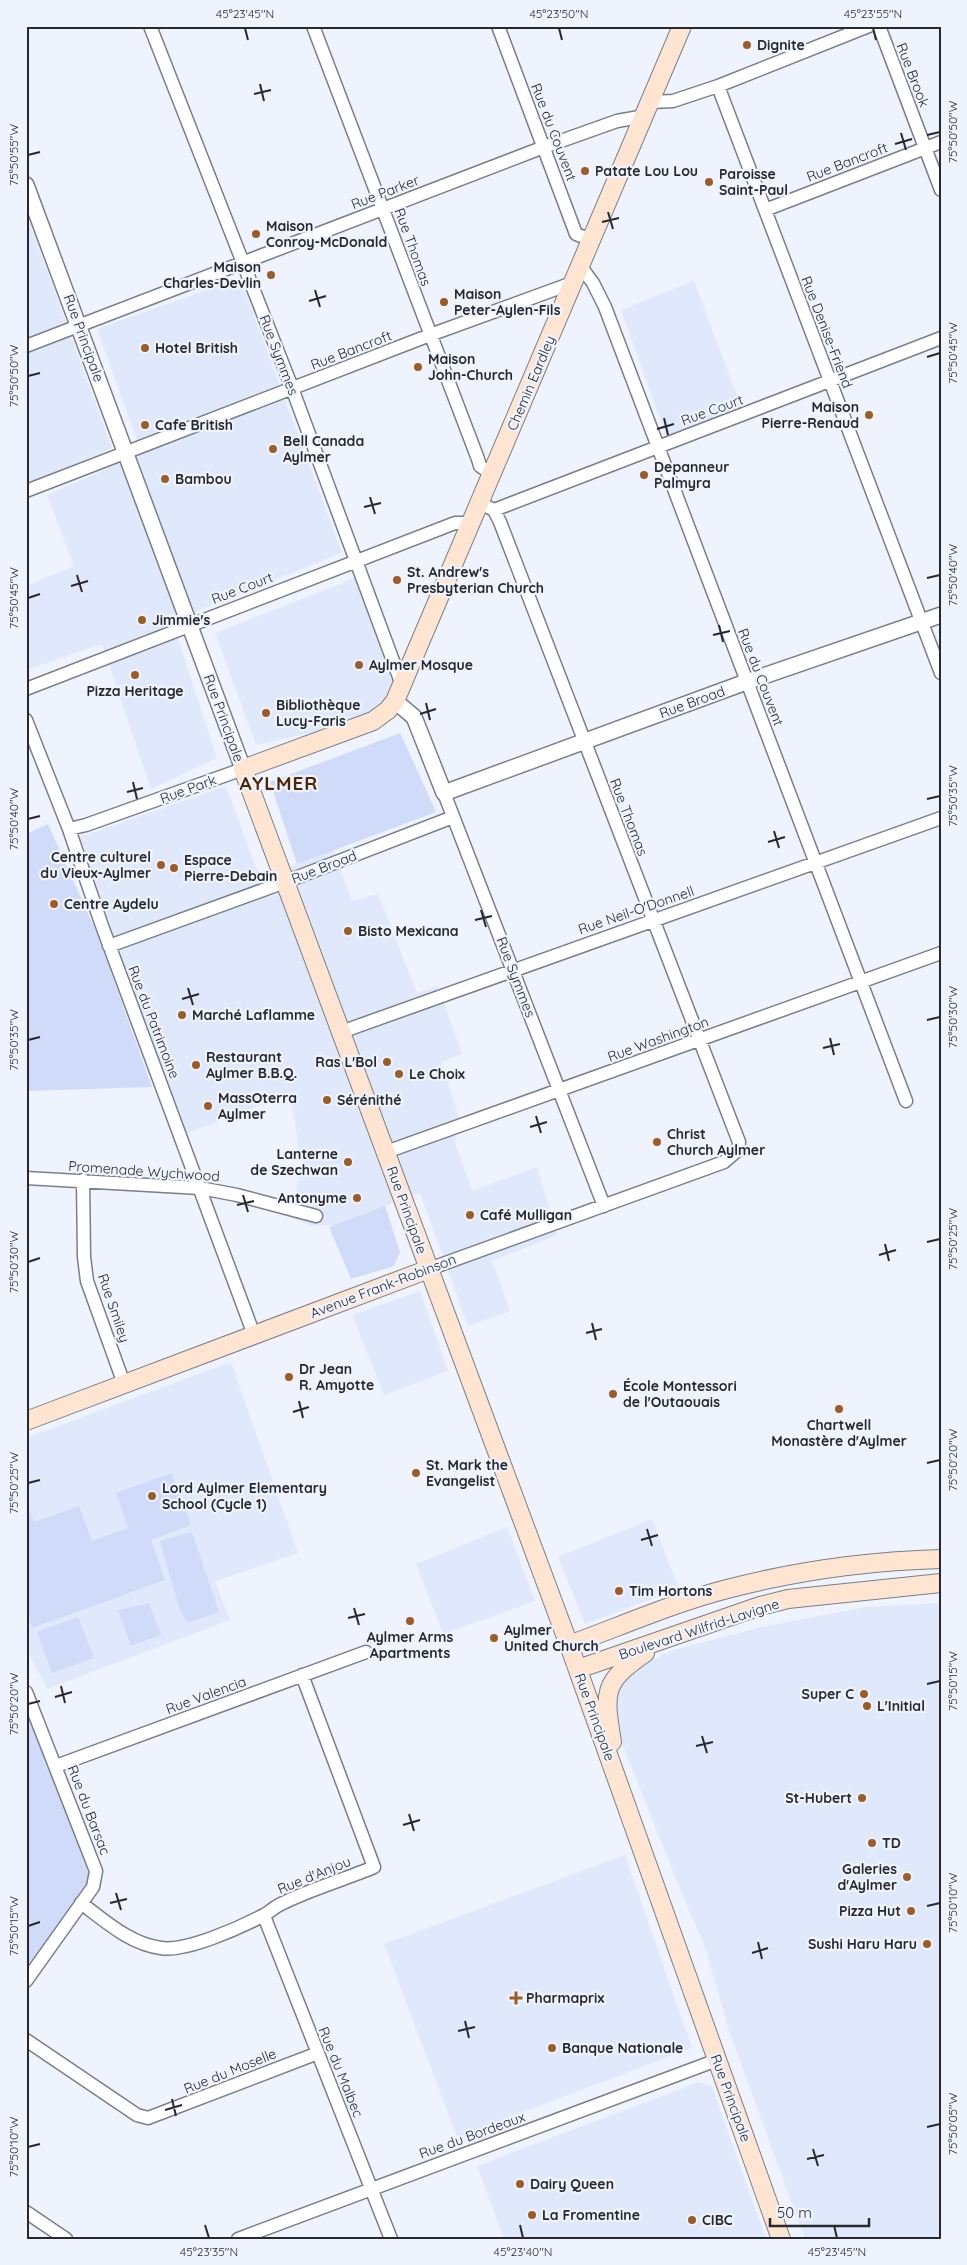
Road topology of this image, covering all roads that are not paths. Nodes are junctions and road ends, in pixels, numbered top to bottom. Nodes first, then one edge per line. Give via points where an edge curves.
1 (150, 26) edge
2 (314, 26) edge
3 (498, 26) edge
4 (682, 26) edge
5 (869, 26) edge
6 (879, 26) edge
7 (718, 86) junction
8 (648, 109) junction
9 (941, 142) edge
10 (544, 147) junction
11 (925, 148) junction
12 (26, 185) edge
13 (941, 190) edge
14 (383, 209) junction
15 (765, 210) junction
16 (591, 240) junction
17 (243, 264) junction
18 (578, 274) junction
19 (80, 325) junction
20 (430, 335) junction
21 (941, 338) edge
22 (26, 346) edge
23 (830, 382) junction
24 (292, 389) junction
25 (656, 447) junction
26 (126, 452) junction
27 (492, 474) junction
28 (26, 491) edge
29 (487, 507) junction
30 (471, 523) junction
31 (356, 560) junction
32 (941, 615) edge
33 (921, 622) junction
34 (190, 625) junction
35 (941, 673) edge
36 (746, 682) junction
37 (402, 685) junction
38 (26, 688) edge
39 (395, 701) junction
40 (26, 720) edge
41 (585, 742) junction
42 (243, 769) junction
43 (444, 793) junction
44 (453, 817) junction
45 (941, 818) edge
46 (69, 829) junction
47 (815, 862) junction
48 (285, 882) junction
49 (653, 920) junction
50 (109, 946) junction
51 (941, 953) edge
52 (514, 969) junction
53 (861, 981) junction
54 (341, 1032) junction
55 (700, 1040) junction
56 (559, 1091) junction
57 (906, 1101) dead end
58 (738, 1150) joint
59 (386, 1152) junction
60 (26, 1178) edge
61 (83, 1180) junction
62 (200, 1188) junction
63 (604, 1206) junction
64 (316, 1216) dead end
65 (429, 1268) junction
66 (254, 1335) junction
67 (124, 1384) junction
68 (26, 1422) edge
69 (941, 1559) edge
70 (941, 1583) edge
71 (674, 1637) junction
72 (569, 1645) junction
73 (366, 1652) dead end
74 (578, 1669) junction
75 (302, 1675) junction
76 (26, 1692) edge
77 (56, 1766) junction
78 (620, 1786) junction
79 (81, 1903) junction
80 (264, 1916) junction
81 (26, 1981) edge
82 (26, 2040) edge
83 (318, 2053) junction
84 (717, 2060) junction
85 (372, 2189) junction
86 (26, 2212) edge
87 (66, 2239) edge
88 (238, 2239) edge
89 (391, 2239) edge
90 (781, 2239) edge

1 - 17 street, Rue Symmes
2 - 14 street, Rue Thomas
3 - 10 street, Rue du Couvent
4 - 8 main road, Chemin Eardley
5 - 7 street, Rue Parker
6 - 11 street, Rue Brook
7 - 8 street, Rue Parker
7 - 15 street, Rue Denise-Friend
8 - 10 street, Rue Parker
8 - 16 main road, Chemin Eardley
9 - 11 street, Rue Bancroft
10 - 14 street, Rue Parker
10 - 16 street, Rue du Couvent via 576,234
11 - 13 street, Rue Brook
11 - 15 street, Rue Bancroft
12 - 19 street, Rue Principale
14 - 17 street, Rue Parker
14 - 20 street, Rue Thomas
15 - 23 street, Rue Denise-Friend
16 - 18 main road, Chemin Eardley
17 - 19 street, Rue Parker
17 - 24 street, Rue Symmes
18 - 20 street, Rue Bancroft
18 - 25 street, Rue du Couvent via 594,283 605,306
18 - 27 main road, Chemin Eardley
19 - 22 street, Rue Parker
19 - 26 street, Rue Principale
20 - 24 street, Rue Bancroft
20 - 27 street, Rue Thomas via 480,466
21 - 23 street, Rue Court
23 - 25 street, Rue Court
23 - 33 street, Rue Denise-Friend
24 - 26 street, Rue Bancroft
24 - 31 street, Rue Symmes
25 - 29 street, Rue Court
25 - 36 street, Rue du Couvent
26 - 28 street, Rue Bancroft
26 - 34 street, Rue Principale
27 - 29 main road, Chemin Eardley
29 - 30 main road, Chemin Eardley
29 - 41 street, Rue Thomas
30 - 31 street, Rue Court via 456,523
30 - 37 main road, Chemin Eardley
31 - 34 street, Rue Court
31 - 37 street, Rue Symmes
32 - 33 street, Rue Broad
33 - 35 street, Rue Denise-Friend
33 - 36 street, Rue Broad
34 - 38 street, Rue Court
34 - 42 street, Rue Principale
36 - 41 street, Rue Broad
36 - 47 street, Rue du Couvent
37 - 39 main road, Rue Park
39 - 42 main road, Rue Park via 373,721
39 - 43 street, Rue Symmes via 414,717
40 - 46 street, Rue du Patrimoine
41 - 43 street, Rue Broad
41 - 49 street, Rue Thomas
42 - 46 street, Rue Park
42 - 48 main road, Rue Principale
43 - 44 street, Rue Symmes
44 - 48 street, Rue Broad
44 - 52 street, Rue Symmes
45 - 47 street, Rue Neil-O'Donnell
46 - 50 street, Rue du Patrimoine
47 - 49 street, Rue Neil-O'Donnell
47 - 53 street, Rue du Couvent
48 - 50 street, Rue Broad
48 - 54 main road, Rue Principale
49 - 52 street, Rue Neil-O'Donnell
49 - 55 street, Rue Thomas
50 - 62 street, Rue du Patrimoine
51 - 53 street, Rue Washington
52 - 54 street, Rue Neil-O'Donnell
52 - 56 street, Rue Symmes
53 - 55 street, Rue Washington
53 - 57 street, Rue du Couvent
54 - 59 main road, Rue Principale
55 - 56 street, Rue Washington
55 - 58 street, Rue Thomas via 736,1132
56 - 59 street, Rue Washington
56 - 63 street, Rue Symmes
58 - 63 street, Avenue Frank-Robinson via 724,1162
59 - 65 main road, Rue Principale
60 - 61 street, Promenade Wychwood
61 - 62 street, Promenade Wychwood
61 - 67 street, Rue Smiley via 86,1275
62 - 64 street, Promenade Wychwood
62 - 66 street, Rue du Patrimoine
63 - 65 street, Avenue Frank-Robinson
65 - 66 main road, Avenue Frank-Robinson
65 - 72 main road, Rue Principale
66 - 67 main road, Avenue Frank-Robinson
67 - 68 main road, Avenue Frank-Robinson
69 - 72 main road, Boulevard Wilfrid-Lavigne via 875,1563 777,1578 709,1595
70 - 71 main road, Boulevard Wilfrid-Lavigne via 788,1599
71 - 74 main road, Boulevard Wilfrid-Lavigne
71 - 78 main road via 630,1663 611,1683 607,1711
72 - 74 main road, Rue Principale
73 - 75 street, Rue Valencia
74 - 78 main road, Rue Principale
75 - 77 street, Rue Valencia
75 - 80 street, Rue d'Anjou via 374,1867 281,1904
76 - 77 street, Rue du Barsac
77 - 79 street, Rue du Barsac via 96,1871 92,1887
78 - 84 main road, Rue Principale
79 - 80 street, Rue d'Anjou via 123,1934 162,1949 192,1944
79 - 81 street, Rue du Barsac
80 - 83 street, Rue du Malbec
82 - 83 street, Rue du Moselle via 137,2115 148,2118
83 - 85 street, Rue du Malbec
84 - 85 street, Rue du Bordeaux
84 - 90 main road, Rue Principale
85 - 88 street, Rue du Bordeaux
85 - 89 street, Rue du Malbec
86 - 87 street

